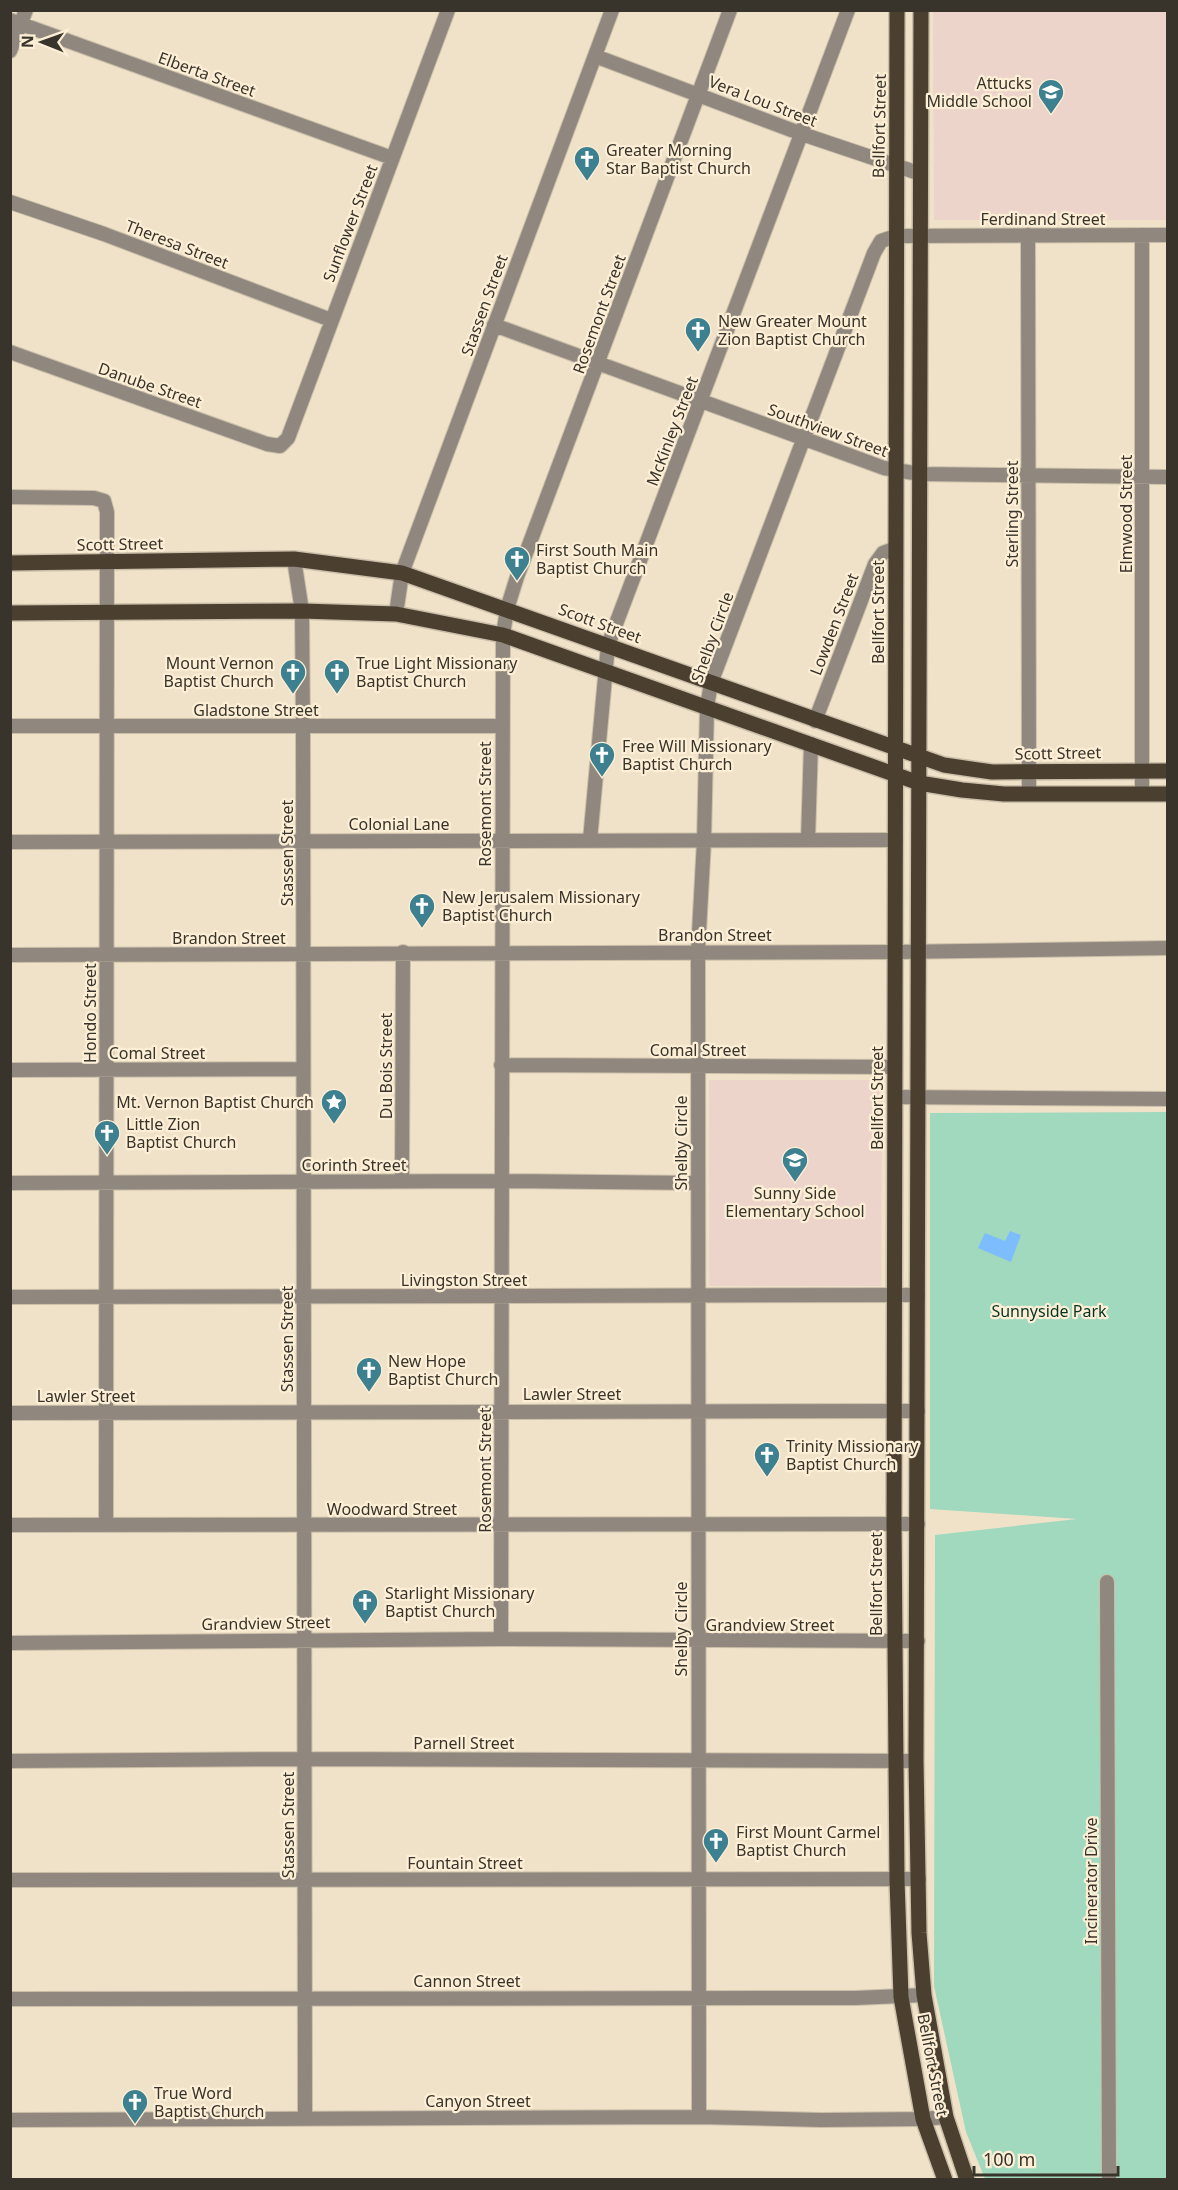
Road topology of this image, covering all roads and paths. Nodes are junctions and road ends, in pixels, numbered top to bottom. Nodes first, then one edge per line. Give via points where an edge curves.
1 (448, 10) edge
2 (612, 10) edge
3 (730, 10) edge
4 (848, 10) edge
5 (897, 10) edge
6 (921, 10) edge
7 (19, 18) edge
8 (921, 39) junction
9 (898, 40) junction
10 (10, 51) edge
11 (595, 56) junction
12 (698, 94) junction
13 (802, 134) junction
14 (392, 158) junction
15 (897, 166) junction
16 (921, 174) junction
17 (10, 202) edge
18 (1028, 235) junction
19 (1142, 235) junction
20 (1167, 235) edge
21 (896, 236) junction
22 (920, 236) junction
23 (331, 320) junction
24 (494, 325) junction
25 (10, 352) edge
26 (897, 354) junction
27 (920, 354) junction
28 (598, 364) junction
29 (701, 401) junction
30 (804, 439) junction
31 (280, 446) joint
32 (897, 472) junction
33 (920, 474) junction
34 (1028, 475) junction
35 (1142, 477) junction
36 (1167, 477) edge
37 (10, 497) edge
38 (896, 548) junction
39 (294, 560) junction
40 (106, 562) junction
41 (10, 563) edge
42 (402, 573) junction
43 (896, 588) junction
44 (920, 588) junction
45 (507, 609) junction
46 (302, 611) junction
47 (10, 613) edge
48 (106, 613) junction
49 (396, 614) junction
50 (502, 635) junction
51 (608, 645) junction
52 (606, 672) junction
53 (711, 683) junction
54 (707, 707) junction
55 (815, 721) junction
56 (10, 726) edge
57 (106, 726) junction
58 (303, 726) junction
59 (502, 726) junction
60 (811, 744) junction
61 (896, 750) junction
62 (919, 758) junction
63 (1143, 771) junction
64 (1167, 771) edge
65 (1029, 772) junction
66 (896, 775) junction
67 (919, 783) junction
68 (1029, 794) junction
69 (1142, 794) junction
70 (1167, 794) edge
71 (501, 840) junction
72 (590, 840) junction
73 (808, 840) junction
74 (896, 840) junction
75 (303, 841) junction
76 (704, 841) junction
77 (10, 842) edge
78 (106, 842) junction
79 (1167, 948) edge
80 (501, 951) junction
81 (698, 951) junction
82 (895, 951) junction
83 (919, 951) junction
84 (403, 952) junction
85 (303, 954) junction
86 (10, 955) edge
87 (106, 955) junction
88 (501, 1065) junction
89 (698, 1067) junction
90 (895, 1067) junction
91 (106, 1069) junction
92 (303, 1069) junction
93 (10, 1070) edge
94 (895, 1097) junction
95 (919, 1097) junction
96 (1167, 1099) edge
97 (402, 1181) junction
98 (501, 1181) junction
99 (106, 1182) junction
100 (303, 1182) junction
101 (10, 1183) edge
102 (697, 1183) junction
103 (896, 1295) junction
104 (918, 1295) junction
105 (106, 1297) junction
106 (304, 1297) junction
107 (502, 1297) junction
108 (697, 1297) junction
109 (10, 1298) edge
110 (502, 1410) junction
111 (697, 1410) junction
112 (895, 1411) junction
113 (918, 1411) junction
114 (304, 1412) junction
115 (10, 1413) edge
116 (106, 1413) junction
117 (697, 1524) junction
118 (918, 1524) junction
119 (10, 1525) edge
120 (106, 1525) junction
121 (304, 1525) junction
122 (894, 1525) junction
123 (501, 1526) junction
124 (1107, 1582) dead end
125 (304, 1639) junction
126 (501, 1639) junction
127 (698, 1641) junction
128 (895, 1641) junction
129 (918, 1641) junction
130 (10, 1643) edge
131 (304, 1759) junction
132 (894, 1760) junction
133 (10, 1761) edge
134 (698, 1761) junction
135 (916, 1761) junction
136 (304, 1879) junction
137 (919, 1879) junction
138 (897, 1880) junction
139 (10, 1881) edge
140 (698, 1881) junction
141 (924, 1995) junction
142 (304, 1997) junction
143 (901, 1997) junction
144 (699, 1998) junction
145 (10, 1999) edge
146 (699, 2117) junction
147 (946, 2117) junction
148 (304, 2118) junction
149 (924, 2119) junction
150 (10, 2120) edge
151 (945, 2180) edge
152 (967, 2180) edge
153 (1108, 2180) edge

1 - 14 street, Sunflower Street
2 - 11 street, Stassen Street
3 - 12 street, Rosemont Street
4 - 13 street, McKinley Street
5 - 9 main road, Bellfort Street
6 - 8 main road, Bellfort Street
7 - 10 street
7 - 14 street, Elberta Street
8 - 9 main road
8 - 16 main road, Bellfort Street
9 - 15 main road, Bellfort Street
11 - 12 street, Vera Lou Street
11 - 24 street, Stassen Street
12 - 13 street, Vera Lou Street
12 - 28 street, Rosemont Street
13 - 15 street, Vera Lou Street
13 - 29 street, McKinley Street
14 - 23 street, Sunflower Street
15 - 16 street, Vera Lou Street
15 - 21 main road, Bellfort Street
16 - 22 main road, Bellfort Street
17 - 23 street, Theresa Street
18 - 19 street, Ferdinand Street
18 - 22 street, Ferdinand Street
18 - 34 street, Sterling Street
19 - 20 street, Ferdinand Street
19 - 35 street, Elmwood Street
21 - 22 street
21 - 26 main road, Bellfort Street
21 - 30 street, Shelby Circle via 881,241 873,254
22 - 27 main road, Bellfort Street
23 - 31 street, Sunflower Street via 288,438
24 - 28 street, Southview Street
24 - 42 street, Stassen Street
25 - 31 street, Danube Street
26 - 27 main road
26 - 32 main road, Bellfort Street
27 - 33 main road, Bellfort Street
28 - 29 street, Southview Street
28 - 45 street, Rosemont Street
29 - 30 street, Southview Street
29 - 51 street, McKinley Street
30 - 32 street, Southview Street
30 - 53 street, Shelby Circle
32 - 33 street, Southview Street
32 - 38 main road, Bellfort Street
33 - 34 street, Southview Street
33 - 44 main road, Bellfort Street
34 - 35 street, Southview Street
34 - 65 street, Sterling Street
35 - 36 street, Southview Street
35 - 63 street, Elmwood Street
37 - 40 street, Hondo Street via 104,501
38 - 43 main road, Bellfort Street
38 - 55 street, Lowden Street via 883,553 875,564
39 - 40 main road, Scott Street
39 - 42 main road, Scott Street
39 - 46 street, Stassen Street
40 - 41 main road, Scott Street
40 - 48 street, Hondo Street
42 - 45 main road, Scott Street
42 - 49 street, Stassen Street
43 - 44 main road
43 - 61 main road, Bellfort Street
44 - 62 main road, Bellfort Street
45 - 50 street, Rosemont Street
45 - 51 main road, Scott Street
46 - 48 main road
46 - 49 main road
46 - 58 street, Stassen Street
47 - 48 main road
48 - 57 street, Hondo Street
49 - 50 main road
50 - 52 main road
50 - 59 street, Rosemont Street
51 - 52 street, McKinley Street
51 - 53 main road, Scott Street
52 - 54 main road
52 - 72 street, McKinley Street
53 - 54 street, Shelby Circle
53 - 55 main road, Scott Street
54 - 60 main road
54 - 76 street, Shelby Circle
55 - 61 main road, Scott Street
56 - 57 street, Gladstone Street
57 - 58 street, Gladstone Street
57 - 78 street, Hondo Street
58 - 59 street, Gladstone Street
58 - 75 street, Stassen Street
59 - 71 street, Rosemont Street
60 - 66 main road
60 - 73 street
61 - 62 main road, Scott Street
61 - 66 main road, Bellfort Street
62 - 65 main road, Scott Street via 967,770
62 - 67 main road, Bellfort Street
63 - 64 main road, Scott Street
63 - 65 main road, Scott Street
63 - 69 street, Elmwood Street
65 - 68 street, Sterling Street
66 - 67 main road
66 - 74 main road, Bellfort Street
67 - 68 main road via 980,793
67 - 83 main road, Bellfort Street
68 - 69 main road
69 - 70 main road
71 - 72 street, Colonial Lane
71 - 75 street, Colonial Lane
71 - 80 street, Rosemont Street
72 - 76 street, Colonial Lane
73 - 74 street, Colonial Lane
73 - 76 street, Colonial Lane
74 - 82 main road, Bellfort Street
75 - 78 street, Colonial Lane
75 - 85 street, Stassen Street
76 - 81 street, Shelby Circle
77 - 78 street, Colonial Lane
78 - 87 street, Hondo Street
79 - 83 street, Brandon Street
80 - 81 street, Brandon Street
80 - 84 street, Brandon Street
80 - 88 street, Rosemont Street
81 - 82 street, Brandon Street
81 - 89 street, Shelby Circle
82 - 83 street, Brandon Street
82 - 90 main road, Bellfort Street
83 - 95 main road, Bellfort Street
84 - 85 street, Brandon Street
84 - 97 street, Du Bois Street
85 - 87 street, Brandon Street
85 - 92 street, Stassen Street
86 - 87 street, Brandon Street
87 - 91 street, Hondo Street
88 - 89 street, Comal Street
88 - 98 street, Rosemont Street
89 - 90 street, Comal Street
89 - 102 street, Shelby Circle
90 - 94 main road, Bellfort Street
91 - 92 street, Comal Street
91 - 93 street, Comal Street
91 - 99 street, Hondo Street
92 - 100 street, Stassen Street
94 - 95 street
94 - 103 main road, Bellfort Street
95 - 96 street
95 - 104 main road, Bellfort Street
97 - 98 street, Corinth Street
97 - 100 street, Corinth Street
98 - 102 street, Corinth Street
98 - 107 street, Rosemont Street
99 - 100 street, Corinth Street
99 - 101 street, Corinth Street
99 - 105 street, Hondo Street
100 - 106 street, Stassen Street
102 - 108 street, Shelby Circle
103 - 104 street, Livingston Street
103 - 108 street, Livingston Street
103 - 112 main road, Bellfort Street
104 - 113 main road, Bellfort Street
105 - 106 street, Livingston Street
105 - 109 street, Livingston Street
105 - 116 street, Hondo Street
106 - 107 street, Livingston Street
106 - 114 street, Stassen Street
107 - 108 street, Livingston Street
107 - 110 street, Rosemont Street
108 - 111 street, Shelby Circle
110 - 111 street, Lawler Street
110 - 114 street, Lawler Street
110 - 123 street, Rosemont Street
111 - 112 street, Lawler Street
111 - 117 street, Shelby Circle
112 - 113 street, Lawler Street
112 - 122 main road, Bellfort Street
113 - 118 main road, Bellfort Street
114 - 116 street, Lawler Street
114 - 121 street, Stassen Street
115 - 116 street, Lawler Street
116 - 120 street, Hondo Street
117 - 122 street, Woodward Street
117 - 123 street, Woodward Street
117 - 127 street, Shelby Circle
118 - 122 street, Woodward Street
118 - 129 main road, Bellfort Street
119 - 120 street, Woodward Street
120 - 121 street, Woodward Street
121 - 123 street, Woodward Street
121 - 125 street, Stassen Street
122 - 128 main road, Bellfort Street
123 - 126 street, Rosemont Street
124 - 153 street, Incinerator Drive
125 - 126 street, Grandview Street
125 - 130 street, Grandview Street
125 - 131 street, Stassen Street
126 - 127 street, Grandview Street
127 - 128 street, Grandview Street
127 - 134 street, Shelby Circle
128 - 129 street, Grandview Street
128 - 132 main road, Bellfort Street
129 - 135 main road, Bellfort Street
131 - 133 street, Parnell Street
131 - 134 street, Parnell Street
131 - 136 street, Stassen Street
132 - 134 street, Parnell Street
132 - 135 street, Parnell Street
132 - 138 main road, Bellfort Street
134 - 140 street, Shelby Circle
135 - 137 main road, Bellfort Street
136 - 139 street, Fountain Street
136 - 140 street, Fountain Street
136 - 142 street, Stassen Street
137 - 138 street, Fountain Street
137 - 141 main road, Bellfort Street
138 - 140 street, Fountain Street
138 - 143 main road, Bellfort Street
140 - 144 street, Shelby Circle
141 - 143 street, Cannon Street
141 - 147 main road, Bellfort Street
142 - 144 street, Cannon Street
142 - 145 street, Cannon Street
142 - 148 street, Stassen Street
143 - 144 street, Cannon Street
143 - 149 main road, Bellfort Street
144 - 146 street, Shelby Circle
146 - 148 street, Canyon Street
146 - 149 street, Canyon Street
147 - 149 street, Canyon Street
147 - 152 main road, Bellfort Street
148 - 150 street, Canyon Street
149 - 151 main road, Bellfort Street

